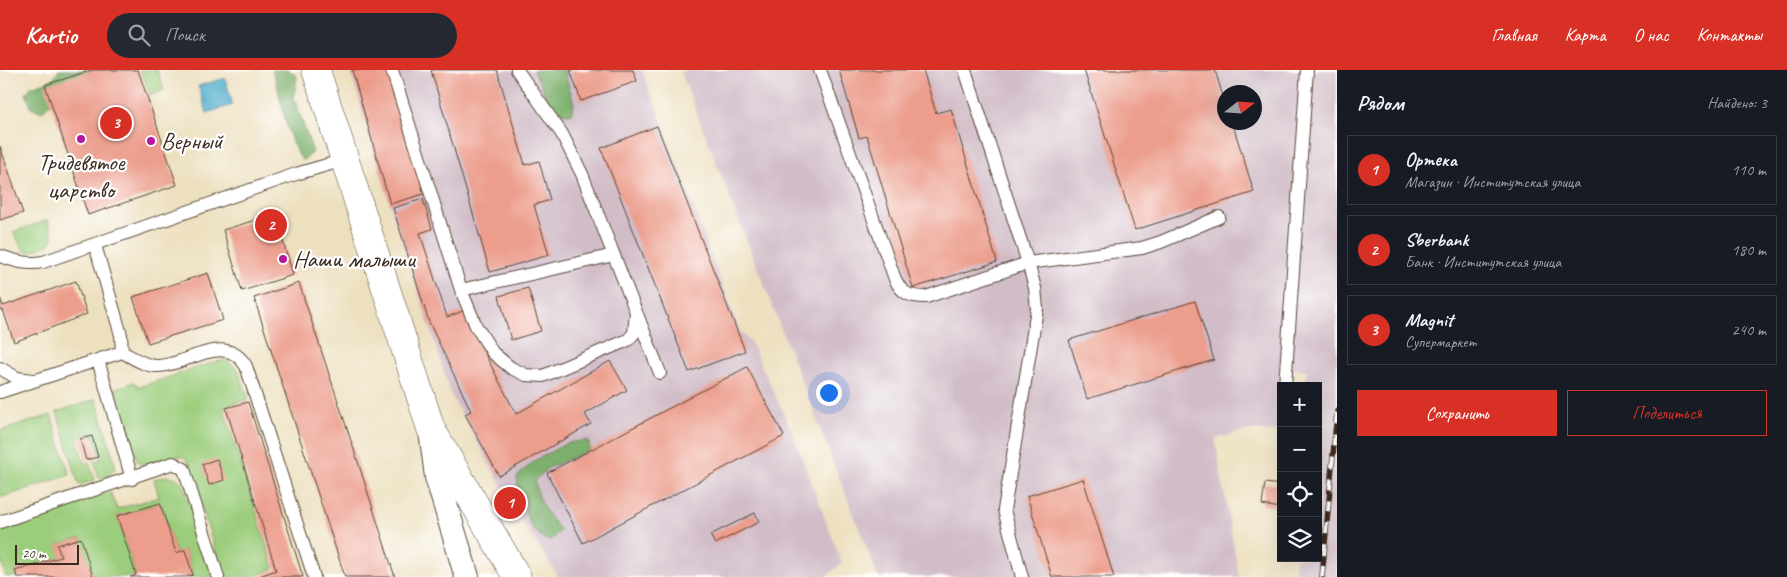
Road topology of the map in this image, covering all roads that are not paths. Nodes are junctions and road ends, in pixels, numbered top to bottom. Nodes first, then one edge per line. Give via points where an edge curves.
1 (316, 70) edge
2 (392, 70) edge
3 (517, 70) edge
4 (820, 70) edge
5 (965, 70) edge
6 (1307, 70) edge
7 (344, 160) junction
8 (1219, 217) dead end
9 (95, 245) junction
10 (614, 255) junction
11 (0, 256) edge
12 (1028, 263) junction
13 (461, 290) junction
14 (636, 312) junction
15 (122, 352) junction
16 (98, 360) junction
17 (0, 368) edge
18 (660, 373) dead end
19 (40, 379) junction
20 (1284, 382) edge
21 (0, 392) edge
22 (431, 429) junction
23 (132, 479) junction
24 (0, 522) edge
25 (218, 577) edge
26 (314, 577) edge
27 (467, 577) edge
28 (518, 577) edge
29 (1022, 577) edge

1 - 7 street
2 - 13 lane
3 - 10 lane via 573,154
4 - 12 lane via 900,290 912,297 926,297
5 - 12 lane
6 - 20 lane
7 - 9 lane
7 - 22 street
8 - 12 lane via 1142,248
9 - 11 lane via 31,264
9 - 15 lane via 121,335
10 - 13 lane
10 - 14 lane
12 - 29 lane via 1037,309 1004,510
13 - 14 lane via 476,326 493,353 526,375 543,376 628,340 634,333
14 - 18 lane
15 - 16 lane
15 - 26 lane via 155,366 219,350 234,352 242,358
16 - 19 lane
16 - 23 lane
17 - 19 lane via 16,378
19 - 21 lane
22 - 27 street via 437,477
22 - 28 street
23 - 24 lane
23 - 25 lane via 173,464 184,468

